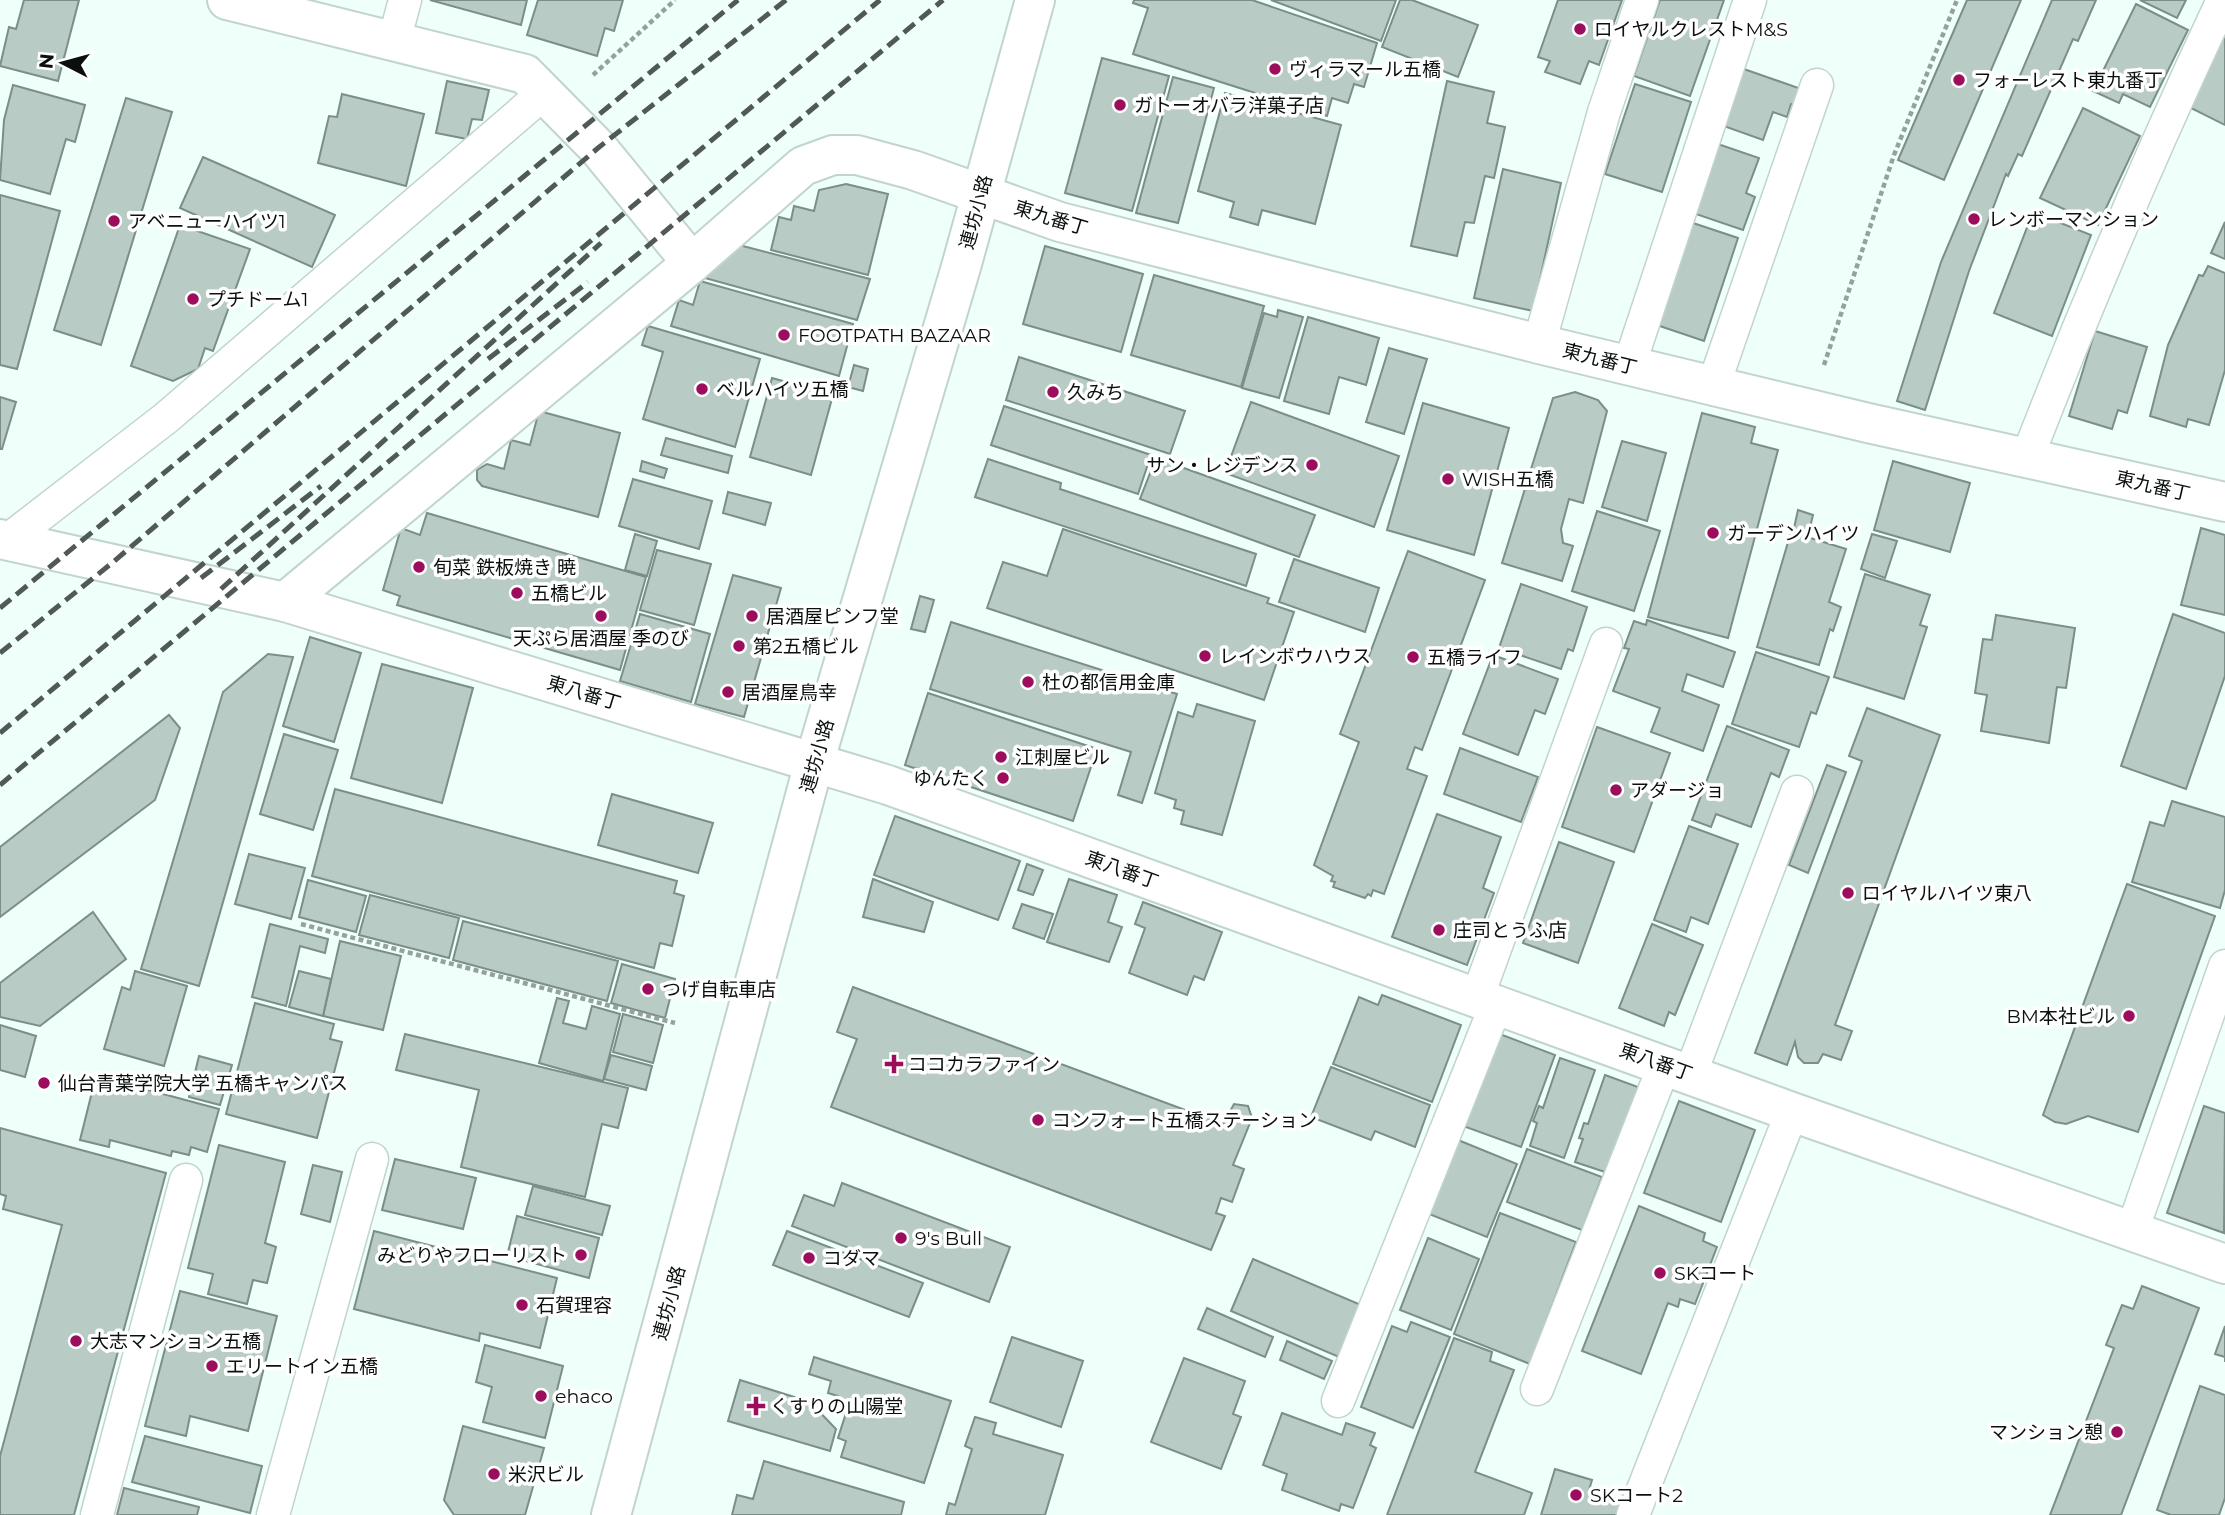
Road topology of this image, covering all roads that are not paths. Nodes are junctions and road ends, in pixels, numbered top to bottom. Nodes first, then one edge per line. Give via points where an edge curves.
1 (227, 0) edge
2 (405, 0) edge
3 (1035, 0) edge
4 (1643, 0) edge
5 (1750, 0) edge
6 (2223, 0) edge
7 (394, 41) junction
8 (1817, 85) dead end
9 (550, 99) junction
10 (981, 195) junction
11 (692, 262) junction
12 (1539, 344) junction
13 (1629, 366) junction
14 (1713, 387) junction
15 (2027, 458) junction
16 (2225, 502) edge
17 (4, 539) edge
18 (285, 602) junction
19 (1606, 644) dead end
20 (814, 763) junction
21 (1797, 792) dead end
22 (2225, 966) edge
23 (1486, 1001) junction
24 (1677, 1070) junction
25 (1792, 1112) junction
26 (372, 1159) dead end
27 (187, 1180) dead end
28 (2132, 1231) junction
29 (2225, 1264) edge
30 (1537, 1389) dead end
31 (1338, 1401) dead end
32 (97, 1515) edge
33 (273, 1515) edge
34 (611, 1515) edge
35 (1633, 1515) edge

1 - 7 street
2 - 7 lane
3 - 10 street, 連坊小路
4 - 12 lane via 1604,112
5 - 13 lane
6 - 15 lane via 2093,290
7 - 9 street via 525,74
8 - 14 lane
9 - 11 street via 598,148
9 - 17 lane via 166,418
10 - 11 street, 東九番丁 via 913,170 857,155 833,155 803,166
10 - 12 street, 東九番丁 via 1060,222
10 - 20 street, 連坊小路
11 - 18 street, 東九番丁
12 - 13 street, 東九番丁
13 - 14 street, 東九番丁
14 - 15 street, 東九番丁
15 - 16 street, 東九番丁
17 - 18 street, 東八番丁
18 - 20 street, 東八番丁
19 - 23 lane
20 - 23 street, 東八番丁 via 888,785
20 - 34 street, 連坊小路
21 - 24 lane
22 - 28 lane
23 - 24 street, 東八番丁
23 - 31 lane
24 - 25 street, 東八番丁
24 - 30 lane
25 - 28 street, 東八番丁
25 - 35 lane
26 - 33 lane
27 - 32 lane
28 - 29 street, 東八番丁

